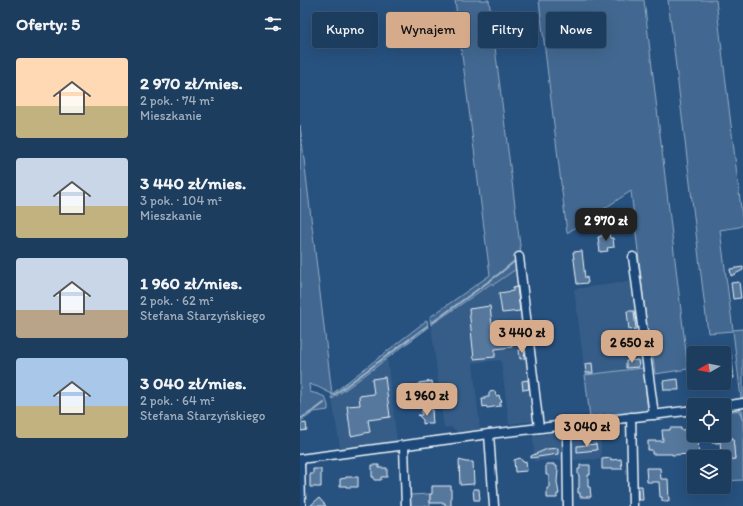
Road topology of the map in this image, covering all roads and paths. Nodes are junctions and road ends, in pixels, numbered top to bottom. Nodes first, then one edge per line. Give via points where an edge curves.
1 (519, 257) dead end
2 (633, 257) dead end
3 (743, 403) edge
4 (731, 405) edge
5 (687, 411) edge
6 (654, 415) junction
7 (631, 418) junction
8 (567, 425) junction
9 (539, 428) junction
10 (489, 434) junction
11 (404, 446) junction
12 (300, 459) edge
13 (301, 506) edge
14 (406, 506) edge
15 (494, 506) edge
16 (568, 506) edge
17 (633, 506) edge

1 - 9 street
2 - 6 street
3 - 4 street
5 - 6 street
6 - 7 street
7 - 8 street
7 - 17 street
8 - 9 street
8 - 16 street
9 - 10 street
10 - 11 street
10 - 15 street
11 - 12 street via 343,450
11 - 14 street
12 - 13 street

